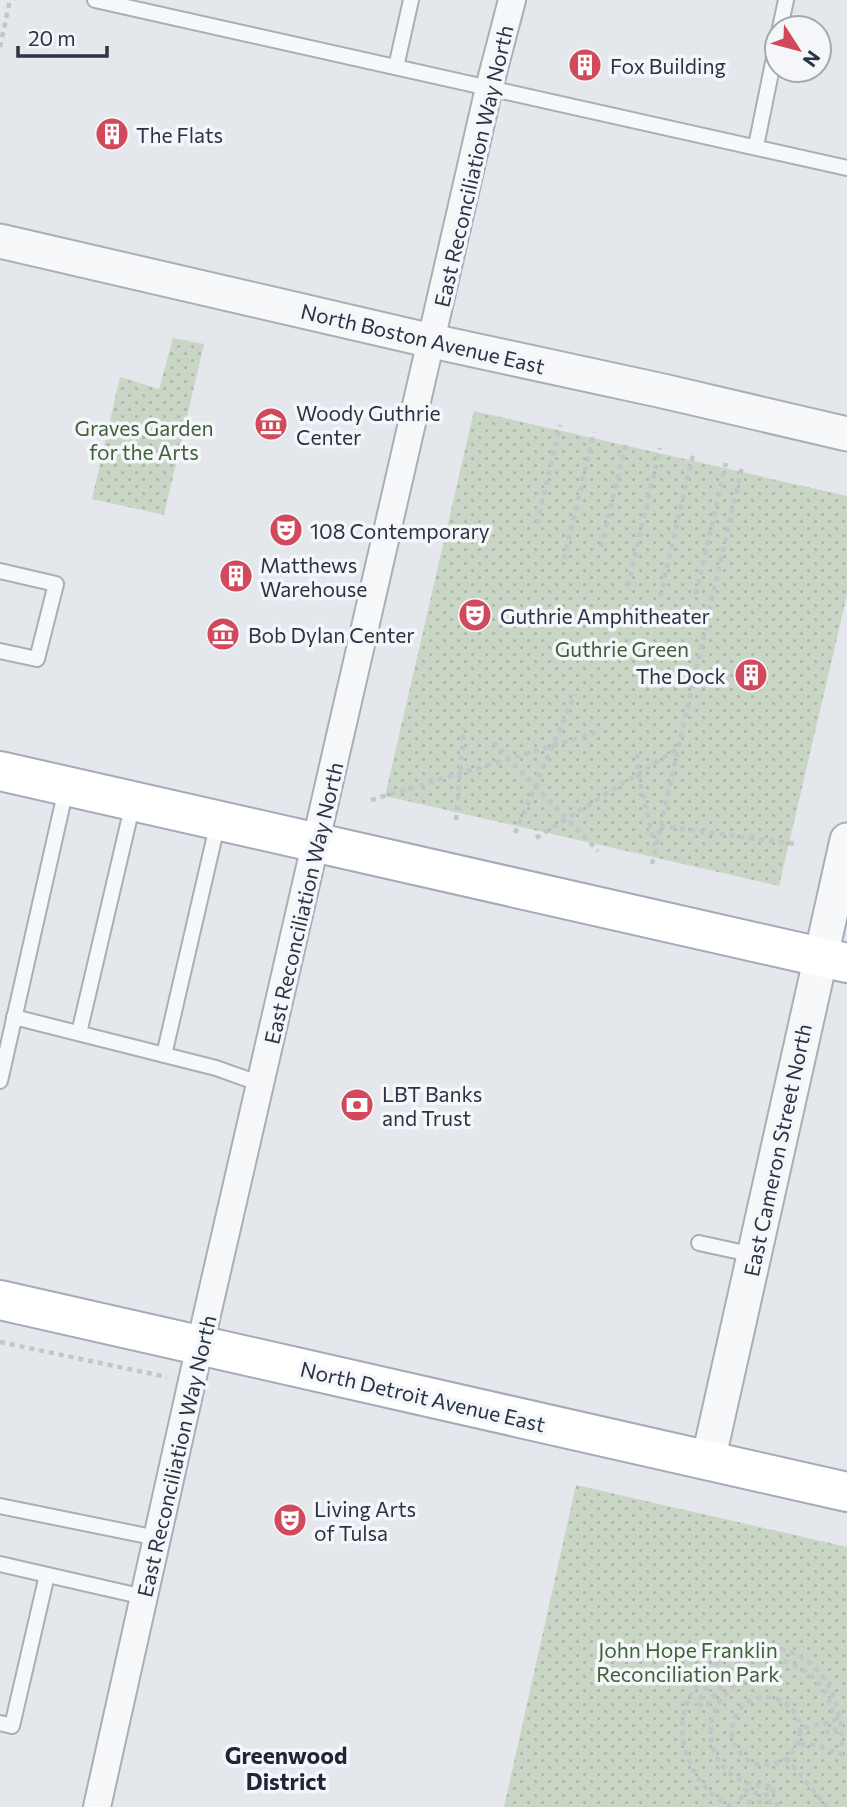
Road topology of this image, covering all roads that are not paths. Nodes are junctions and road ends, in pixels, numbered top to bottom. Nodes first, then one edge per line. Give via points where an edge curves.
1 (95, 0) edge
2 (411, 0) edge
3 (512, 0) edge
4 (396, 67) junction
5 (769, 84) edge
6 (489, 88) junction
7 (756, 146) junction
8 (847, 169) edge
9 (0, 240) edge
10 (432, 341) junction
11 (847, 434) edge
12 (0, 571) edge
13 (0, 651) edge
14 (0, 771) edge
15 (66, 786) junction
16 (134, 802) junction
17 (218, 821) junction
18 (847, 840) edge
19 (317, 842) junction
20 (833, 960) edge
21 (13, 1017) junction
22 (79, 1033) junction
23 (164, 1055) junction
24 (0, 1081) edge
25 (261, 1084) junction
26 (699, 1243) dead end
27 (754, 1255) junction
28 (0, 1300) edge
29 (200, 1345) junction
30 (708, 1461) junction
31 (847, 1492) edge
32 (0, 1506) edge
33 (157, 1538) junction
34 (0, 1564) edge
35 (47, 1575) junction
36 (144, 1597) junction
37 (0, 1723) edge
38 (97, 1807) edge

1 - 4 lane
2 - 4 lane
3 - 6 street, East Reconciliation Way North
4 - 6 lane
5 - 7 lane
6 - 7 lane
6 - 10 street, East Reconciliation Way North
7 - 8 lane
9 - 10 street, North Boston Avenue East
10 - 11 street, North Boston Avenue East
10 - 19 street, East Reconciliation Way North
12 - 13 lane via 56,584 37,659
14 - 15 main road
15 - 16 main road
15 - 21 lane
16 - 17 main road
16 - 22 lane
17 - 19 main road
17 - 23 lane
18 - 20 street, East Cameron Street North
19 - 20 main road
19 - 25 street, East Reconciliation Way North
20 - 27 street, East Cameron Street North
21 - 22 lane
21 - 24 lane
22 - 23 lane
23 - 25 lane
25 - 29 street, East Reconciliation Way North
26 - 27 lane
27 - 30 street, East Cameron Street North
28 - 29 main road, North Detroit Avenue East
29 - 30 main road, North Detroit Avenue East
29 - 33 street, East Reconciliation Way North
30 - 31 main road, North Detroit Avenue East
32 - 33 lane
33 - 36 street, East Reconciliation Way North
34 - 35 lane
35 - 36 lane
35 - 37 lane via 12,1726
36 - 38 street, East Reconciliation Way North

